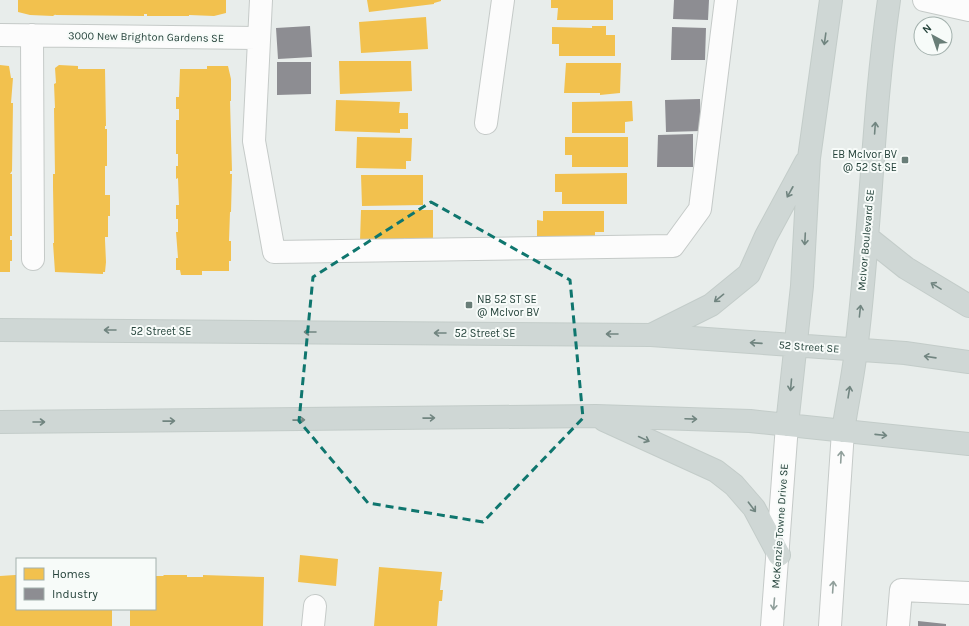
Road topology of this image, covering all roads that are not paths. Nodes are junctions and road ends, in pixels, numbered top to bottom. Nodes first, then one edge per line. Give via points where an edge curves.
1 (261, 0) edge
2 (503, 0) edge
3 (726, 0) edge
4 (831, 0) edge
5 (889, 0) edge
6 (924, 0) edge
7 (969, 10) edge
8 (0, 34) edge
9 (32, 35) junction
10 (259, 38) junction
11 (486, 123) dead end
12 (809, 158) junction
13 (867, 237) junction
14 (33, 259) dead end
15 (969, 306) edge
16 (0, 330) edge
17 (651, 335) junction
18 (794, 346) junction
19 (856, 350) junction
20 (969, 362) edge
21 (596, 416) junction
22 (0, 422) edge
23 (787, 425) junction
24 (843, 431) junction
25 (969, 444) edge
26 (778, 555) junction
27 (969, 592) edge
28 (772, 626) edge
29 (830, 626) edge
30 (898, 626) edge

1 - 10 street
2 - 11 street
3 - 10 street via 700,209 673,246 274,252 254,142
4 -> 12 main road
13 -> 5 main road, McIvor Boulevard SE via 880,60
6 - 7 street
8 - 9 street, 3000 New Brighton Gardens SE
9 - 10 street, 3000 New Brighton Gardens SE
9 - 14 street
12 -> 17 main road via 766,236 749,274 711,305
12 -> 18 main road via 803,280
15 -> 13 main road via 906,268
19 -> 13 main road, McIvor Boulevard SE
17 -> 16 main road, 52 Street SE
18 -> 17 main road, 52 Street SE
18 - 19 main road, 52 Street SE
18 -> 23 main road
20 -> 19 main road, 52 Street SE via 905,353
24 -> 19 main road, McIvor Boulevard SE
22 -> 21 main road
21 -> 23 main road via 750,421
21 -> 26 main road via 716,471 734,485 754,508
23 - 24 main road
23 - 26 street, McKenzie Towne Drive SE
24 -> 25 main road
29 -> 24 street
26 -> 28 street, McKenzie Towne Drive SE
27 - 30 street via 901,590

